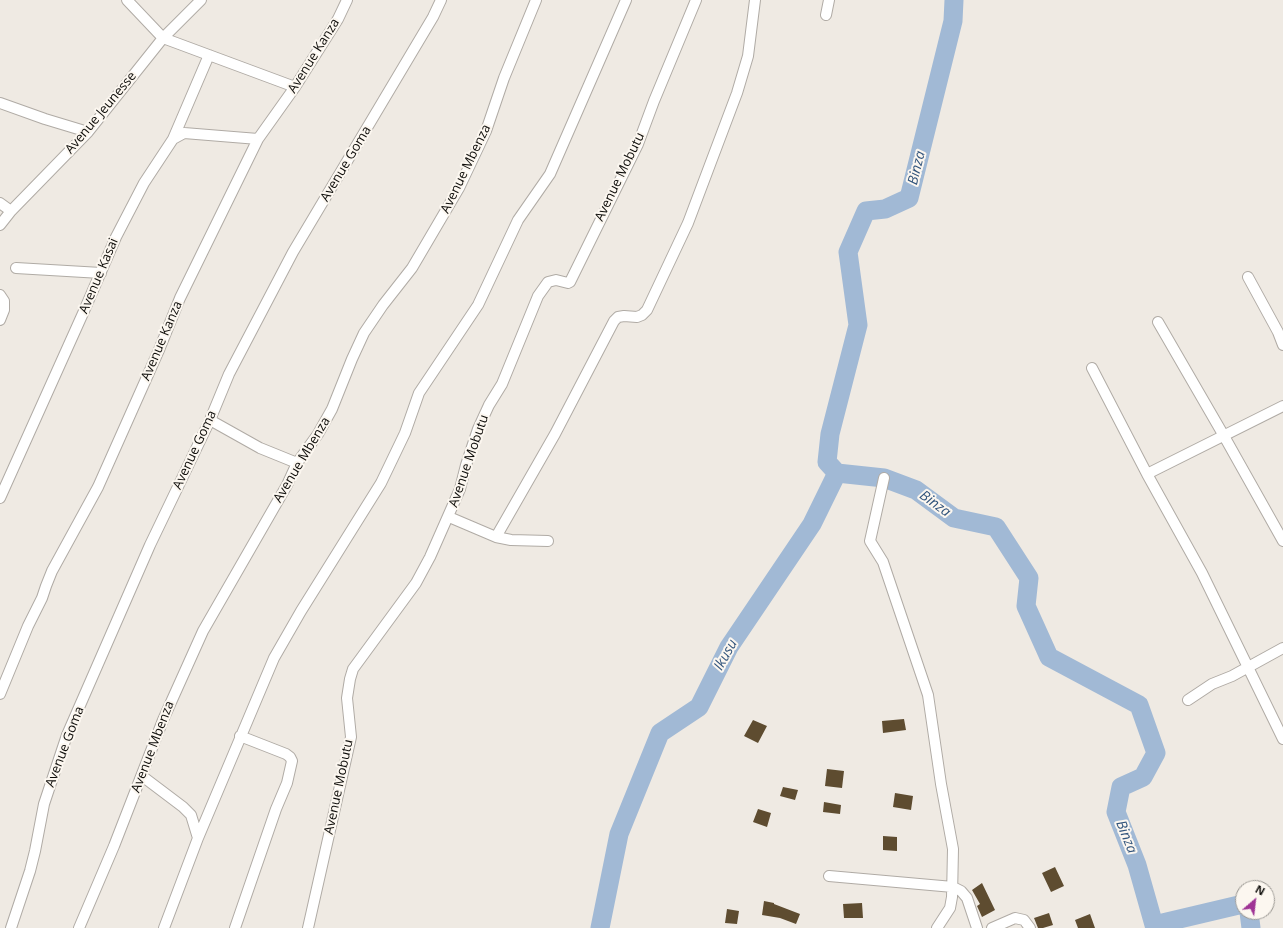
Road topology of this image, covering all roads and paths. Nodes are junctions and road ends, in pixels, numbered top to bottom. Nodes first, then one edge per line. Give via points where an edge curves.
1 (127, 0) edge
2 (201, 0) edge
3 (348, 0) edge
4 (441, 0) edge
5 (536, 0) edge
6 (626, 0) edge
7 (696, 0) edge
8 (755, 0) edge
9 (829, 0) edge
10 (826, 14) dead end
11 (163, 38) junction
12 (209, 55) junction
13 (295, 87) junction
14 (0, 103) edge
15 (88, 132) junction
16 (173, 139) junction
17 (258, 139) junction
18 (0, 203) edge
19 (11, 211) junction
20 (0, 225) edge
21 (16, 268) dead end
22 (101, 273) junction
23 (1248, 277) dead end
24 (0, 295) edge
25 (0, 320) edge
26 (1158, 322) dead end
27 (1283, 345) edge
28 (1092, 368) dead end
29 (1283, 406) edge
30 (210, 420) junction
31 (1224, 436) junction
32 (297, 463) junction
33 (1147, 474) junction
34 (884, 478) dead end
35 (0, 498) edge
36 (449, 517) junction
37 (496, 537) junction
38 (548, 541) dead end
39 (1283, 541) edge
40 (1283, 648) edge
41 (1248, 667) junction
42 (0, 694) edge
43 (1188, 700) dead end
44 (240, 736) junction
45 (1283, 740) edge
46 (142, 776) junction
47 (198, 838) junction
48 (829, 876) dead end
49 (953, 888) junction
50 (11, 928) edge
51 (79, 928) edge
52 (164, 928) edge
53 (235, 928) edge
54 (308, 928) edge
55 (937, 928) edge
56 (977, 928) edge
57 (992, 928) edge
58 (1030, 928) edge

1 - 11 street
2 - 11 street, Avenue Jeunesse
3 - 13 street, Avenue Kanza
4 - 30 street, Avenue Goma via 293,252 229,374
5 - 32 street, Avenue Mbenza via 504,78 486,131 459,188 412,268 364,333 332,409
6 - 44 street via 550,174 518,220 478,305 420,393 405,433 381,483 274,658
7 - 36 street, Avenue Mobutu via 638,144 570,282 548,282 538,296 502,384 478,429
8 - 37 street via 748,56 737,93 688,223 650,302 642,315 618,317 614,321 555,434
9 - 10 street
11 - 12 street
11 - 15 street, Avenue Jeunesse
12 - 13 street
12 - 16 street, Avenue Kasai
13 - 17 street, Avenue Kanza
14 - 15 street
15 - 19 street, Avenue Jeunesse
16 - 17 street via 184,133
16 - 22 street, Avenue Kasai via 144,183
17 - 42 street, Avenue Kanza via 180,298 98,487 52,571
18 - 19 street
19 - 20 street, Avenue Jeunesse
21 - 22 street
22 - 35 street, Avenue Kasai
23 - 27 street
24 - 25 street via 4,301
26 - 31 street
28 - 33 street
29 - 31 street
30 - 32 street via 260,448
30 - 50 street, Avenue Goma via 150,545 67,735 44,804 32,865
31 - 33 street
31 - 39 street
32 - 46 street, Avenue Mbenza via 287,485 202,631 163,720
33 - 41 street via 1202,573
34 - 49 street via 870,541 883,562 928,695 954,849
36 - 37 street
36 - 54 street, Avenue Mobutu via 416,583 353,669 347,698 350,737
37 - 38 street
40 - 41 street
41 - 43 street via 1212,684
41 - 45 street
44 - 47 street
44 - 53 street via 286,754 290,757 292,766
46 - 47 street via 191,815
46 - 51 street, Avenue Mbenza
47 - 52 street
48 - 49 street
49 - 55 street via 950,908
49 - 56 street via 961,891 967,898
57 - 58 street via 1015,918 1024,920

